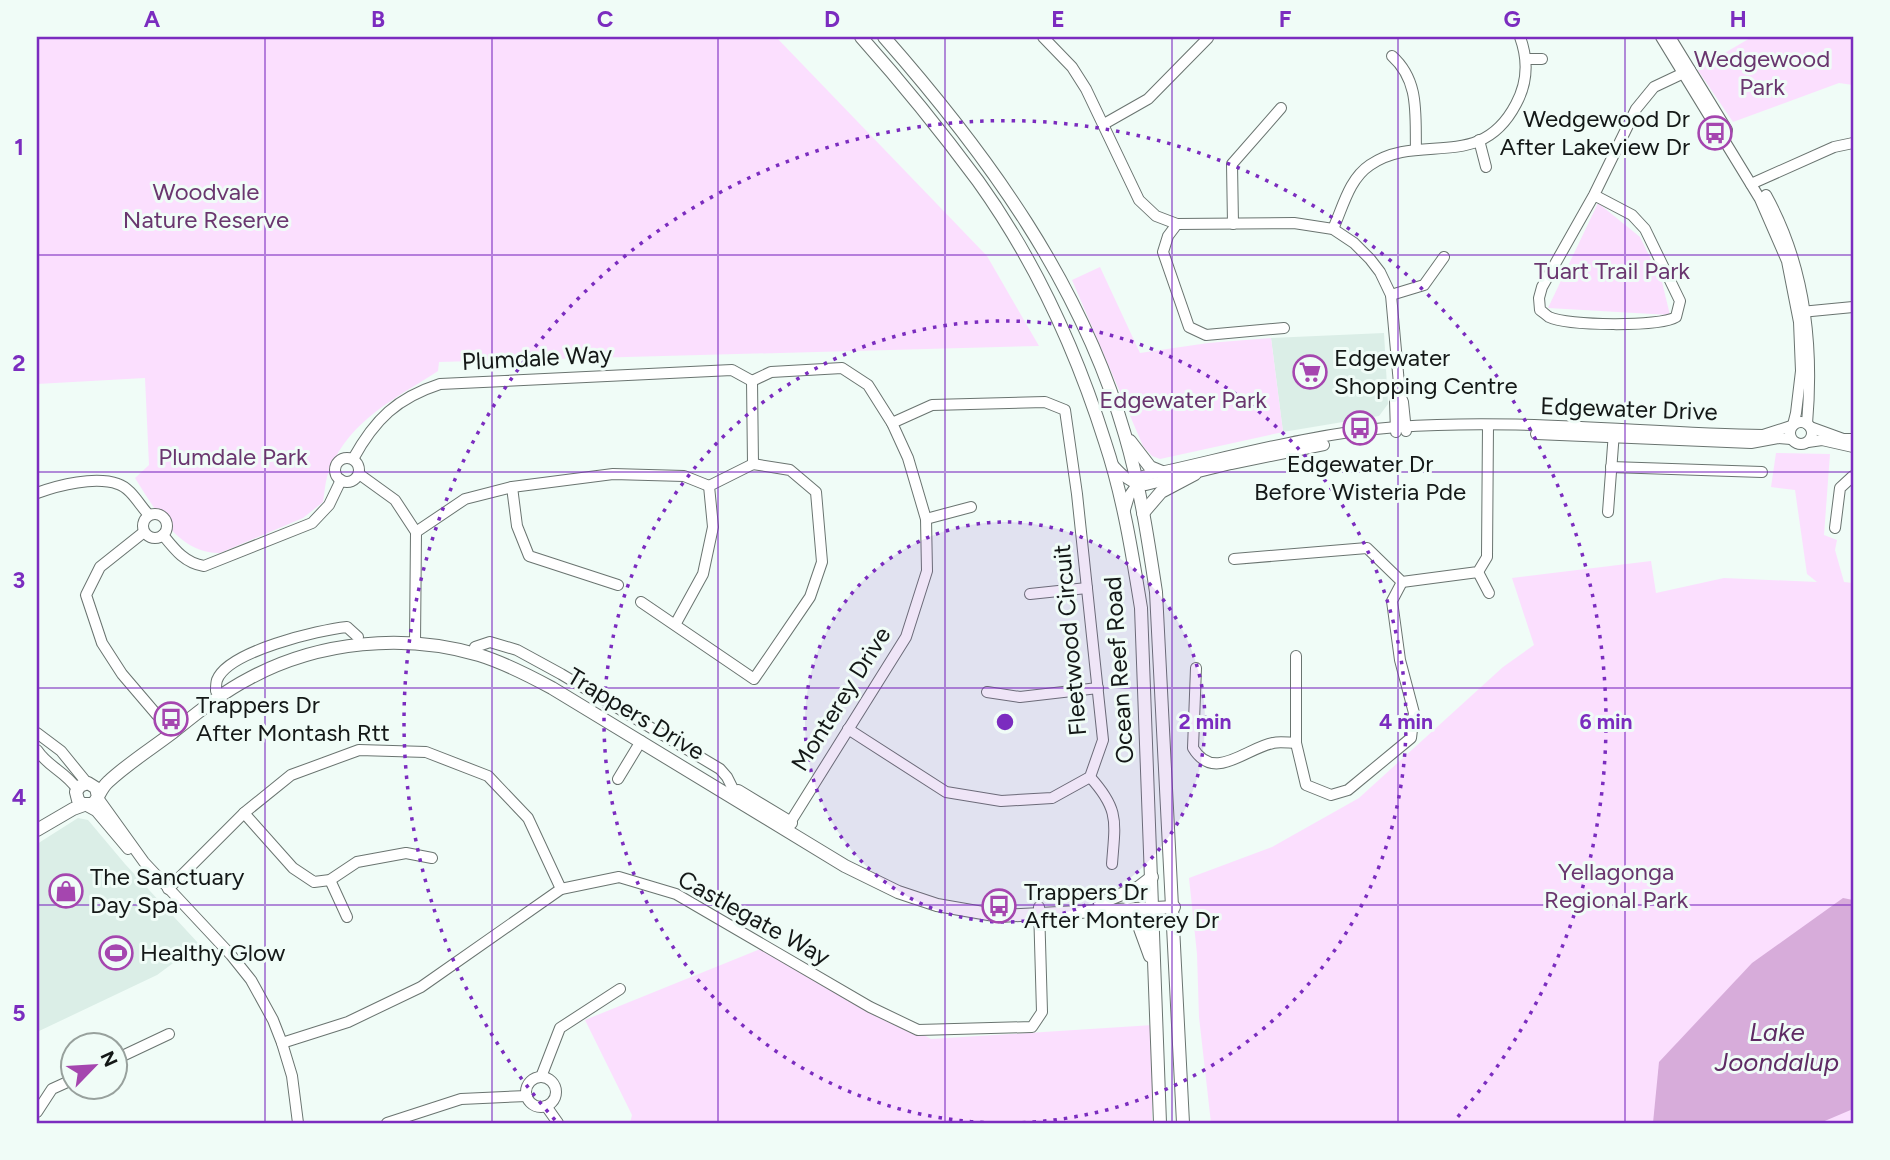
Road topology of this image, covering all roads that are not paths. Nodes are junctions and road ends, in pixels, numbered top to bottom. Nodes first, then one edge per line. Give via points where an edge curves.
1 (861, 37) edge
2 (884, 37) edge
3 (1043, 37) edge
4 (1520, 37) edge
5 (1661, 37) edge
6 (1670, 37) edge
7 (1208, 38) edge
8 (1392, 56) dead end
9 (1526, 59) junction
10 (1542, 59) dead end
11 (1687, 71) junction
12 (1281, 108) dead end
13 (1104, 124) junction
14 (1479, 140) junction
15 (1853, 143) edge
16 (1416, 150) junction
17 (1486, 167) dead end
18 (1754, 182) junction
19 (1594, 195) junction
20 (1177, 224) junction
21 (1233, 224) junction
22 (1333, 229) junction
23 (1444, 257) dead end
24 (1391, 295) junction
25 (1070, 299) junction
26 (1853, 307) edge
27 (1802, 312) junction
28 (1284, 328) dead end
29 (1080, 373) junction
30 (752, 381) junction
31 (892, 422) junction
32 (1792, 425) junction
33 (1809, 425) junction
34 (1488, 428) junction
35 (1401, 430) junction
36 (1614, 433) junction
37 (1126, 435) junction
38 (1791, 439) junction
39 (1853, 439) edge
40 (1808, 442) junction
41 (1853, 447) edge
42 (353, 459) junction
43 (753, 464) junction
44 (1112, 464) junction
45 (1611, 467) junction
46 (1162, 472) junction
47 (1762, 472) dead end
48 (359, 474) junction
49 (1195, 474) junction
50 (1853, 475) edge
51 (341, 480) junction
52 (1136, 484) junction
53 (709, 486) junction
54 (512, 488) junction
55 (37, 491) edge
56 (971, 507) dead end
57 (1608, 512) dead end
58 (1143, 513) junction
59 (149, 515) junction
60 (1124, 515) junction
61 (926, 519) junction
62 (1836, 528) dead end
63 (416, 532) junction
64 (144, 533) junction
65 (163, 535) junction
66 (1234, 559) dead end
67 (1478, 572) junction
68 (1402, 582) junction
69 (618, 585) dead end
70 (1087, 588) junction
71 (1489, 593) dead end
72 (1030, 594) dead end
73 (641, 602) dead end
74 (676, 623) junction
75 (415, 640) junction
76 (1296, 656) dead end
77 (1196, 668) dead end
78 (1098, 688) junction
79 (988, 692) dead end
80 (157, 715) dead end
81 (848, 729) junction
82 (37, 733) edge
83 (641, 741) junction
84 (1296, 743) junction
85 (37, 750) edge
86 (1090, 777) junction
87 (618, 779) dead end
88 (82, 787) junction
89 (98, 797) junction
90 (85, 805) junction
91 (244, 813) junction
92 (37, 823) edge
93 (788, 826) junction
94 (37, 831) edge
95 (432, 858) dead end
96 (144, 862) junction
97 (1112, 864) dead end
98 (1152, 877) junction
99 (330, 880) junction
100 (168, 889) junction
101 (561, 889) junction
102 (1100, 902) junction
103 (1174, 903) junction
104 (1153, 904) junction
105 (1127, 909) junction
106 (1039, 911) junction
107 (347, 917) dead end
108 (1155, 973) junction
109 (620, 989) dead end
110 (169, 1034) dead end
111 (282, 1043) junction
112 (130, 1052) edge
113 (541, 1077) junction
114 (60, 1085) edge
115 (527, 1096) junction
116 (546, 1106) junction
117 (37, 1112) edge
118 (298, 1123) edge
119 (387, 1123) edge
120 (558, 1123) edge
121 (1160, 1123) edge
122 (1183, 1123) edge

1 - 29 main road, Ocean Reef Road via 986,193 1037,276
2 - 25 main road, Ocean Reef Road via 1018,207
3 - 13 street via 1072,67
4 - 9 street
5 - 11 street
6 - 11 street
7 - 13 street via 1148,99
8 - 16 street via 1404,66 1413,91
9 - 10 street
9 - 14 street via 1525,79 1511,114 1491,135
11 - 18 street
11 - 19 street via 1654,87 1636,109
12 - 21 street via 1231,164
13 - 20 street via 1139,200 1156,216
14 - 16 street via 1461,147
14 - 17 street
15 - 18 street
16 - 22 street via 1369,165 1345,198
18 - 27 street via 1784,231 1796,265
19 - 19 street via 1542,287 1540,310 1550,318 1572,322 1663,323 1676,317 1680,301 1645,229 1632,215
20 - 21 street
20 - 28 street via 1163,252 1189,327 1206,335
21 - 22 street via 1294,223
22 - 24 street via 1370,259
23 - 24 street via 1424,285
24 - 35 street via 1403,401
25 - 29 main road via 1091,361 1089,371
25 - 37 main road, Ocean Reef Road
26 - 27 street
27 - 32 street via 1801,371
27 - 33 street
29 - 44 main road, Ocean Reef Road
30 - 31 street, Monterey Drive via 771,372 842,368 868,385
30 - 42 street, Plumdale Way via 732,370 440,384 416,392 376,421
30 - 43 street
31 - 61 street, Monterey Drive
31 - 70 street, Fleetwood Circuit via 932,405 1045,401 1065,410
32 - 33 street
32 - 36 street, Edgewater Drive via 1763,435
32 - 38 street
33 - 39 street
33 - 40 street via 1812,437
34 - 35 street, Edgewater Drive
34 - 36 street, Edgewater Drive
34 - 67 street via 1487,556
35 - 46 street, Edgewater Drive via 1311,439
35 - 49 street, Edgewater Drive
36 - 38 street, Edgewater Drive via 1760,443
36 - 45 street
37 - 46 main road via 1150,467
37 - 52 main road, Ocean Reef Road
38 - 40 street via 1801,445
40 - 41 street via 1822,440
42 - 48 street
42 - 51 street via 338,461 335,474
43 - 53 street
43 - 74 street via 790,470 816,492 822,562 810,597 754,679
44 - 52 street
44 - 60 main road, Ocean Reef Road
45 - 47 street
45 - 57 street
46 - 52 street, Edgewater Drive via 1143,476
48 - 51 street via 352,481
48 - 63 street via 395,500
49 - 52 street, Edgewater Drive
49 - 58 main road via 1161,492
50 - 62 street via 1840,488
51 - 65 street via 329,505 312,523 204,566 191,564
52 - 58 main road, Ocean Reef Road
52 - 60 street
53 - 54 street via 684,476 613,474
53 - 74 street via 713,527 703,575
54 - 63 street via 465,499
54 - 69 street via 517,526 529,556
55 - 59 street via 82,481 120,484
56 - 61 street
58 - 103 main road, Ocean Reef Road via 1156,592
59 - 64 street
59 - 65 street via 157,514 166,521
60 - 98 main road, Ocean Reef Road via 1141,608
61 - 81 street, Monterey Drive via 928,571 906,637
63 - 75 street
64 - 65 street via 153,538
64 - 80 street via 100,567 86,595 102,642
66 - 68 street via 1367,548
67 - 68 street
67 - 71 street
68 - 84 street via 1392,601 1400,660 1414,713 1411,738 1348,790 1331,794 1306,785
70 - 72 street
70 - 78 street, Fleetwood Circuit
73 - 74 street
75 - 83 main road, Trappers Drive via 517,670
75 - 88 main road, Trappers Drive via 358,637 278,657 216,691
75 - 89 main road, Trappers Drive via 337,648 272,667 200,710 106,783
75 - 93 main road, Trappers Drive via 475,647 531,669
76 - 84 street
77 - 84 street via 1193,748 1200,758 1214,764 1273,743
78 - 79 street via 1020,697
78 - 86 street, Fleetwood Circuit via 1102,740
81 - 86 street via 946,792 1001,801 1052,798
81 - 93 street, Monterey Drive
82 - 88 street via 61,751
83 - 87 street
83 - 93 main road, Trappers Drive
85 - 88 street via 44,762
86 - 97 street via 1106,795 1115,820
88 - 89 main road via 96,788
88 - 90 main road via 78,800
88 - 92 main road, Trappers Drive
89 - 90 main road
89 - 96 street
90 - 94 main road
90 - 96 street
91 - 99 street via 293,868 314,882
91 - 100 street
91 - 101 street via 291,775 359,750 426,752 488,776 528,818
93 - 106 main road, Trappers Drive via 874,881 937,905 1000,916
95 - 99 street via 406,853 357,862
96 - 100 street
98 - 102 main road
98 - 104 main road, Ocean Reef Road
99 - 107 street
100 - 111 street via 251,980
101 - 106 street, Castlegate Way via 619,877 676,894 918,1030 1031,1027 1042,1012
101 - 111 street, Castlegate Way via 421,987 348,1022
102 - 104 main road, Trappers Drive
102 - 106 main road, Trappers Drive
103 - 104 main road, Trappers Drive
103 - 122 main road, Ocean Reef Road
104 - 105 main road, Trappers Drive
104 - 108 main road, Ocean Reef Road
105 - 106 main road, Trappers Drive
105 - 108 main road via 1140,928
108 - 121 main road, Ocean Reef Road
109 - 113 street via 560,1028
110 - 112 street
111 - 118 street
113 - 115 street via 530,1081
113 - 116 street via 551,1081 555,1090
114 - 117 street via 52,1089
115 - 116 street via 536,1106
115 - 119 street via 461,1099
116 - 120 street

